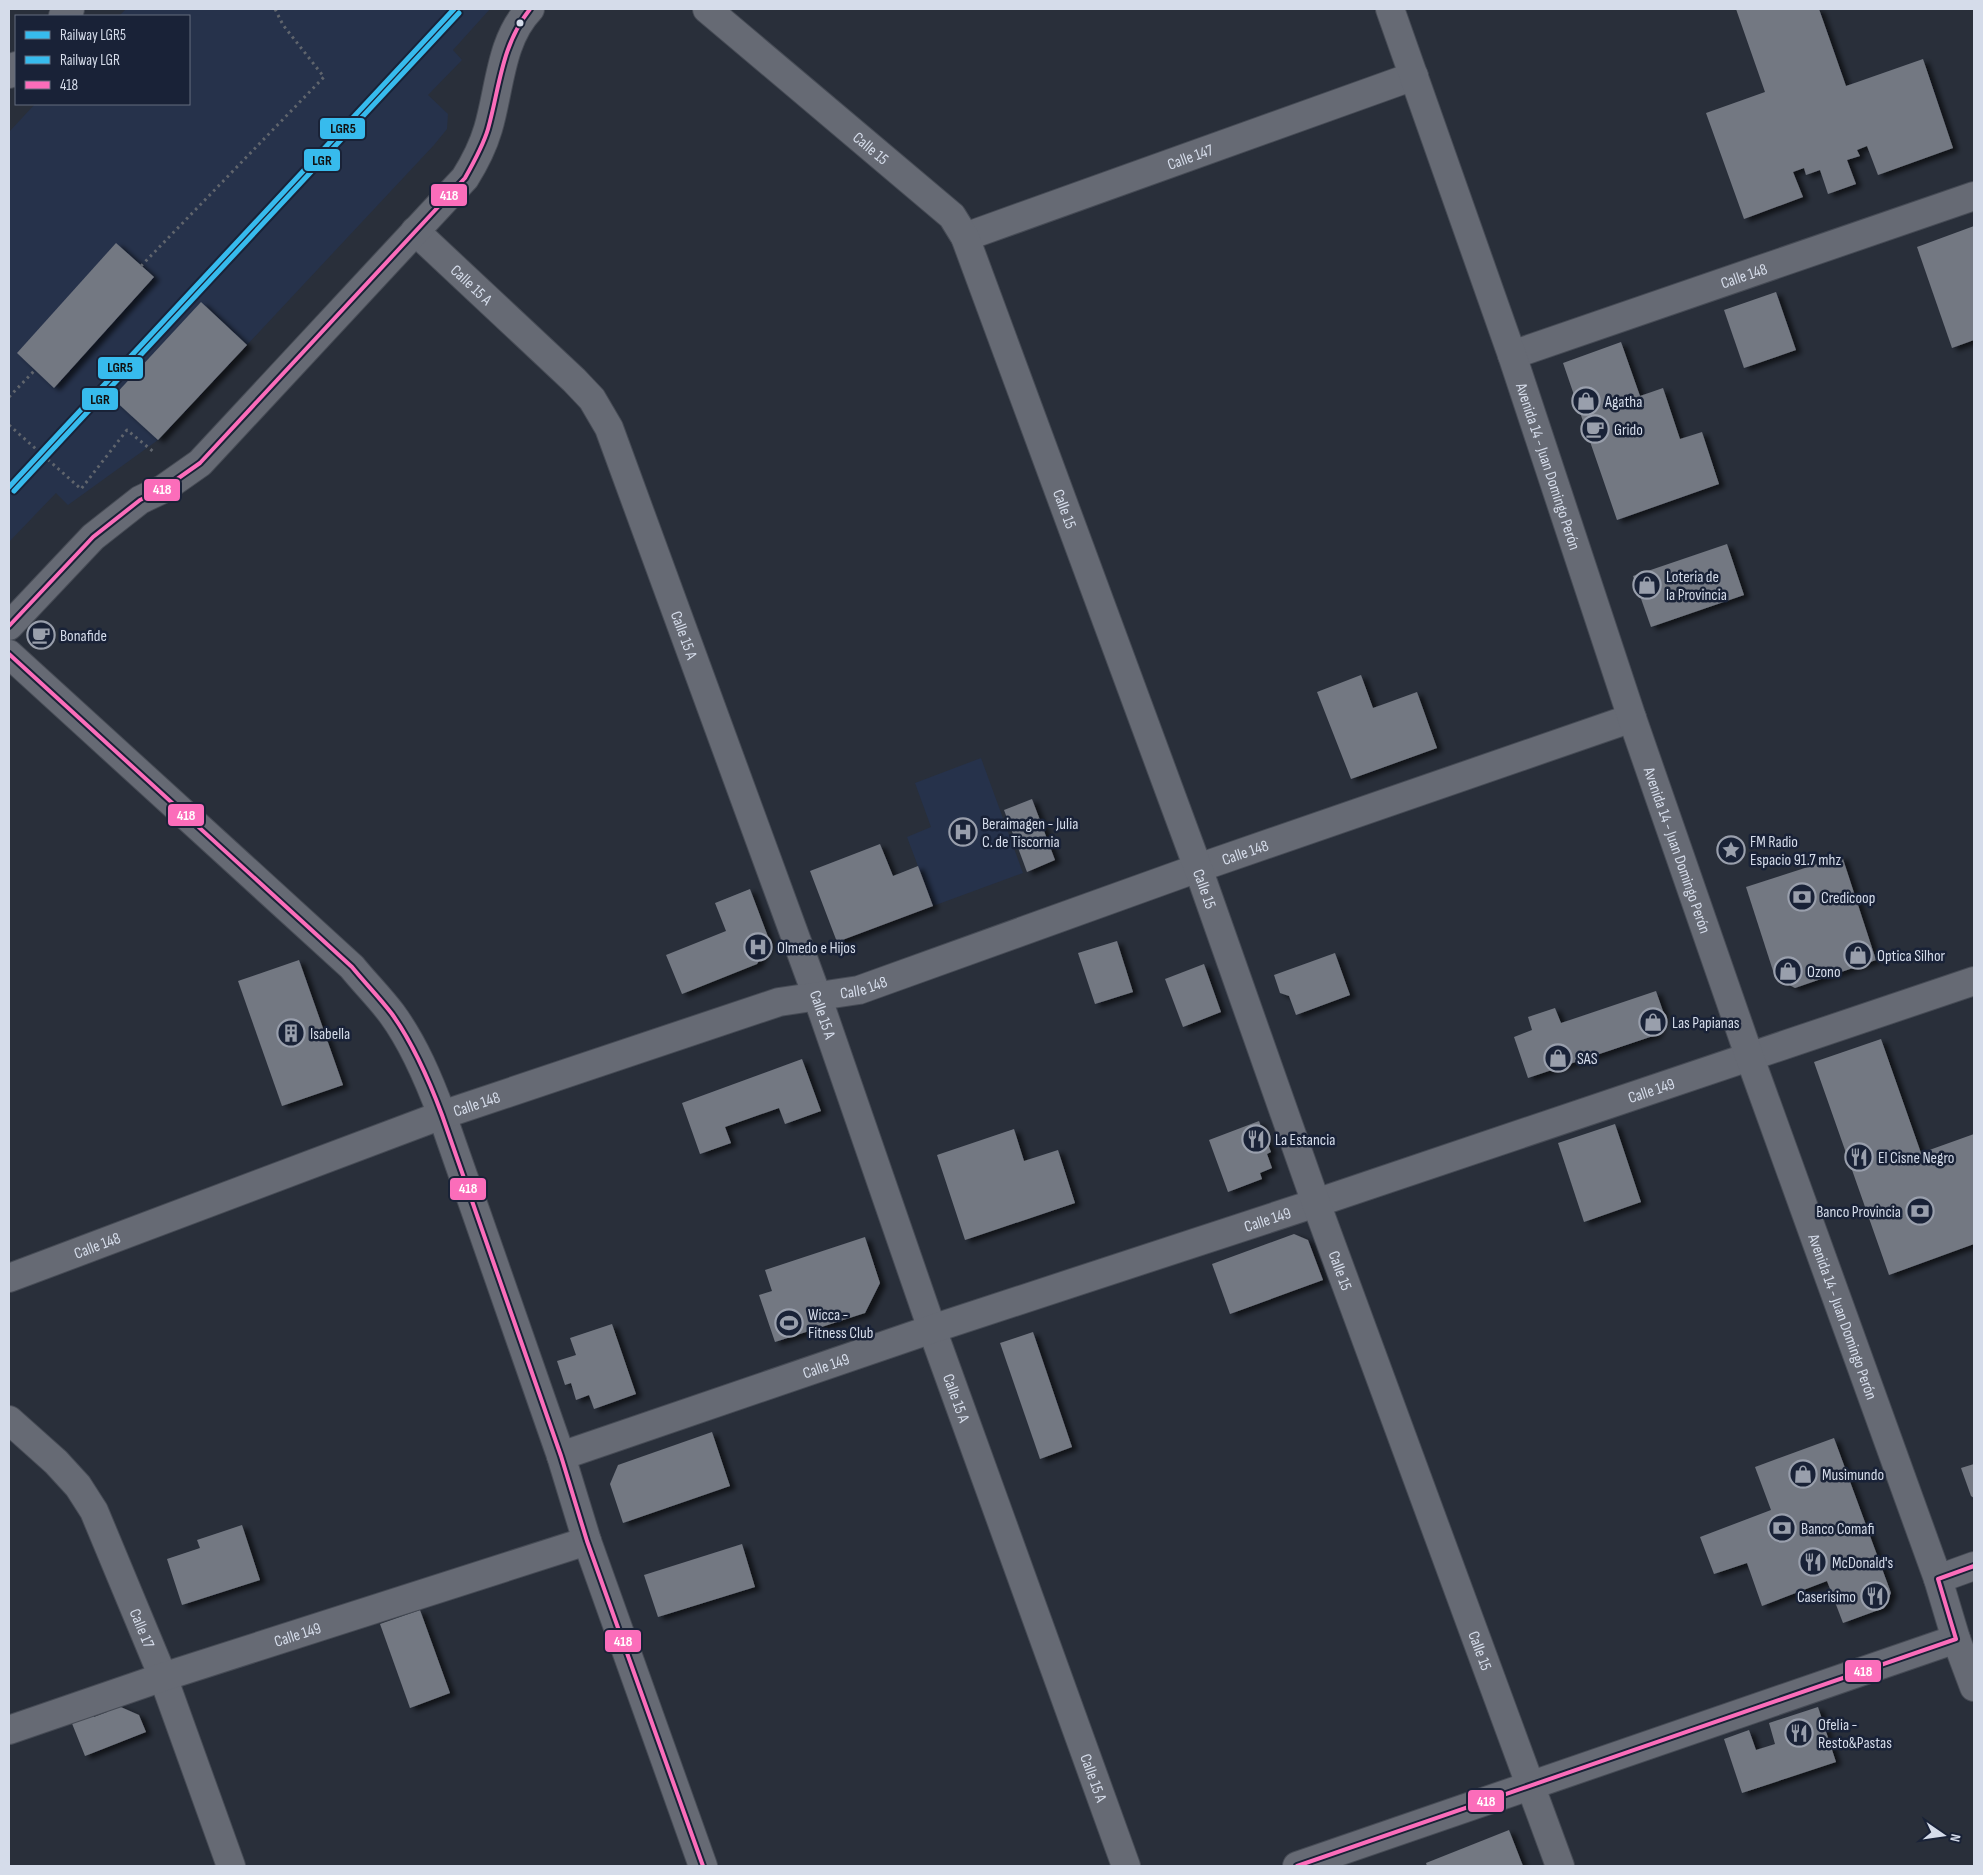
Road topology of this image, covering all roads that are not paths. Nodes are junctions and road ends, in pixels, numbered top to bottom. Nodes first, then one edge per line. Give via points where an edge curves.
1 (530, 9) edge
2 (707, 9) edge
3 (1390, 9) edge
4 (1414, 76) junction
5 (1974, 196) edge
6 (415, 231) junction
7 (965, 237) junction
8 (1512, 355) junction
9 (9, 626) edge
10 (9, 654) edge
11 (1632, 718) junction
12 (1198, 868) junction
13 (1974, 981) edge
14 (817, 996) junction
15 (1750, 1058) junction
16 (442, 1115) junction
17 (1316, 1203) junction
18 (9, 1278) edge
19 (932, 1329) junction
20 (9, 1420) edge
21 (561, 1456) junction
22 (587, 1541) junction
23 (1974, 1566) edge
24 (1938, 1579) junction
25 (1956, 1639) junction
26 (163, 1677) junction
27 (1974, 1687) edge
28 (9, 1730) edge
29 (1529, 1785) junction
30 (231, 1866) edge
31 (703, 1866) edge
32 (1126, 1866) edge
33 (1297, 1866) edge
34 (1560, 1866) edge

1 - 6 street via 515,30 506,53 488,127 473,165 465,178
2 - 7 street, Calle 15 via 952,216
3 - 4 street, Avenida 14 - Juan Domingo Perón
4 - 7 street, Calle 147
4 - 8 street, Avenida 14 - Juan Domingo Perón
5 - 8 street, Calle 148
6 - 9 street via 200,463 163,489 140,500 93,537
6 - 14 street, Calle 15 A via 574,380 592,399 609,428
7 - 12 street, Calle 15
8 - 11 street, Avenida 14 - Juan Domingo Perón
10 - 16 street via 352,967 398,1023
11 - 12 street, Calle 148
11 - 15 street, Avenida 14 - Juan Domingo Perón
12 - 14 street, Calle 148 via 859,990
12 - 17 street, Calle 15
13 - 15 street, Calle 149
14 - 16 street, Calle 148 via 779,1002
14 - 19 street, Calle 15 A
15 - 17 street, Calle 149
15 - 24 street, Avenida 14 - Juan Domingo Perón
16 - 18 street, Calle 148
16 - 21 street
17 - 19 street, Calle 149
17 - 29 street, Calle 15
19 - 21 street, Calle 149
19 - 32 street, Calle 15 A
20 - 26 street, Calle 17 via 56,1462 78,1486 94,1511
21 - 22 street
22 - 26 street, Calle 149
22 - 31 street
23 - 24 street
24 - 25 street, Avenida 14 - Juan Domingo Perón
25 - 27 street, Avenida 14 - Juan Domingo Perón
25 - 29 street
26 - 28 street, Calle 149
26 - 30 street, Calle 17
29 - 33 street
29 - 34 street, Calle 15

